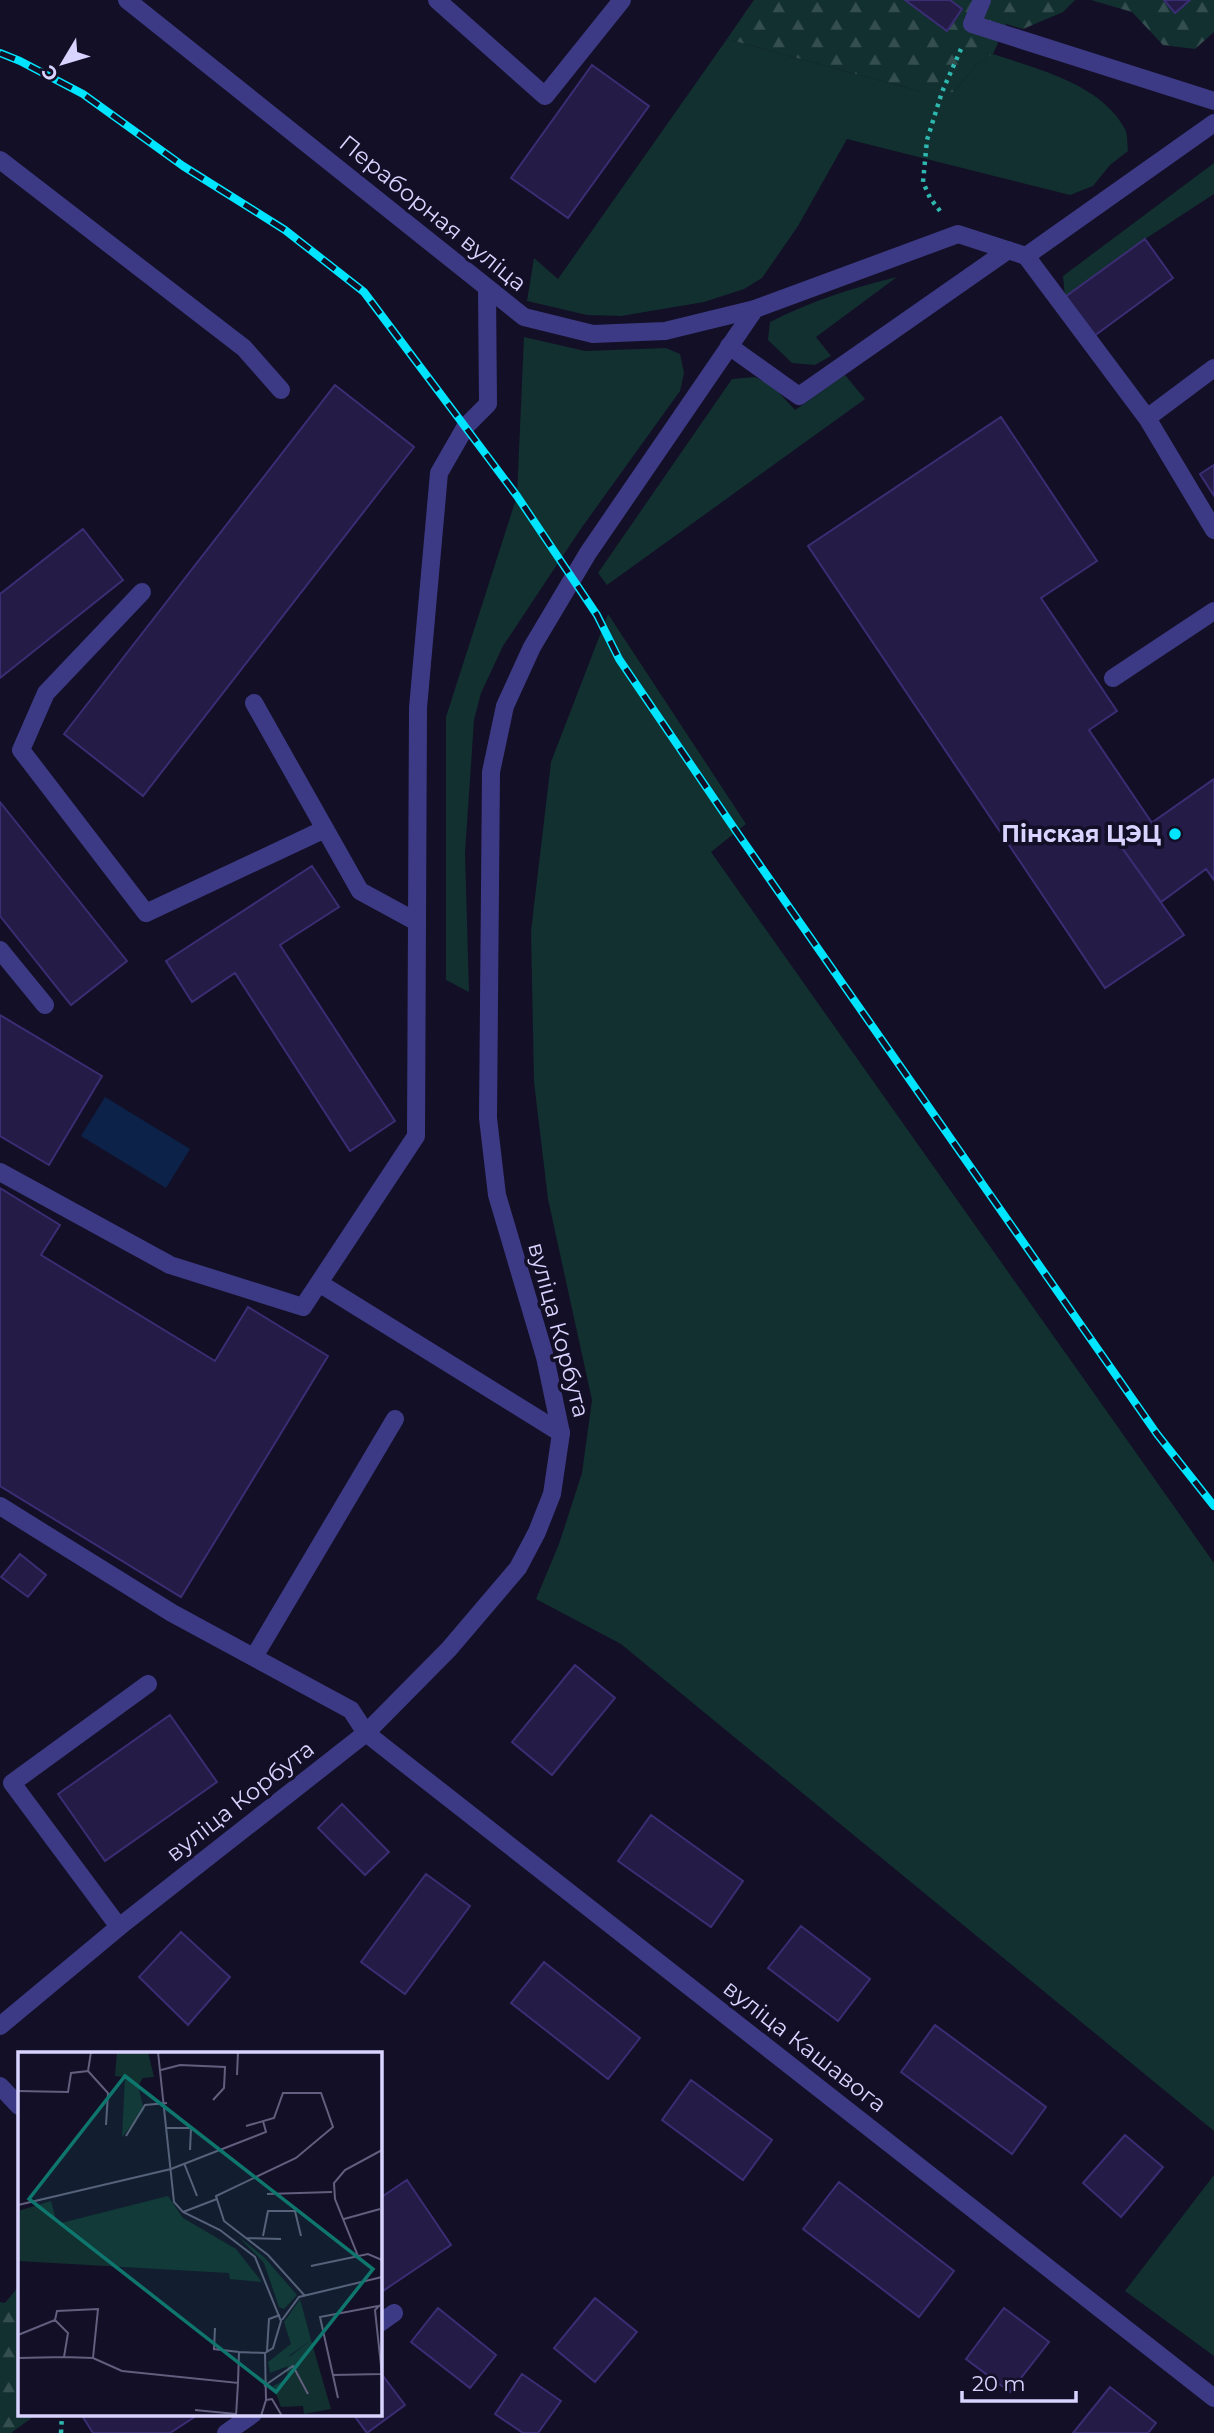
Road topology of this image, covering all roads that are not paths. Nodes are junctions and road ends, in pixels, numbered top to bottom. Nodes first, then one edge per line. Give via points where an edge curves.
1 (127, 0) edge
2 (437, 0) edge
3 (622, 0) edge
4 (982, 0) edge
5 (1214, 101) edge
6 (1214, 123) edge
7 (0, 160) edge
8 (1008, 250) junction
9 (1026, 256) junction
10 (487, 288) junction
11 (755, 309) junction
12 (729, 346) junction
13 (1214, 368) edge
14 (281, 390) dead end
15 (1147, 418) junction
16 (1214, 530) edge
17 (142, 592) dead end
18 (1214, 611) edge
19 (1113, 678) dead end
20 (254, 703) dead end
21 (325, 829) junction
22 (417, 922) junction
23 (0, 950) edge
24 (46, 1005) dead end
25 (0, 1171) edge
26 (319, 1283) junction
27 (396, 1419) dead end
28 (561, 1433) junction
29 (0, 1506) edge
30 (254, 1657) junction
31 (148, 1684) dead end
32 (366, 1733) junction
33 (119, 1927) junction
34 (0, 2026) edge
35 (0, 2087) edge
36 (18, 2105) edge
37 (1214, 2398) edge
38 (250, 2416) edge
39 (226, 2433) edge

1 - 10 street, Пераборная вуліца
2 - 3 street via 545,96
4 - 5 street via 972,24
6 - 9 street
7 - 14 street via 244,348
8 - 9 street
8 - 11 street, Пераборная вуліца via 958,234
8 - 12 street via 799,396
9 - 15 street
10 - 11 street, Пераборная вуліца via 524,317 593,334 665,331
10 - 22 street via 488,404 466,426 439,473 418,708
11 - 12 street
12 - 28 street, вуліца Корбута via 588,553 532,647 505,706 491,772 488,1118 497,1195 545,1357
13 - 15 street
15 - 16 street
17 - 21 street via 46,693 20,750 145,913
18 - 19 street
20 - 21 street
21 - 22 street via 360,891
22 - 26 street via 416,1136
23 - 24 street
25 - 26 street via 170,1265 303,1307
26 - 28 street
27 - 30 street
28 - 32 street, вуліца Корбута via 552,1493 518,1567 449,1648
29 - 30 street, вуліца Кашавога via 172,1613
30 - 32 street, вуліца Кашавога via 351,1710
31 - 33 street via 12,1783
32 - 33 street, вуліца Корбута
32 - 37 street, вуліца Кашавога
33 - 34 street, вуліца Корбута
35 - 36 street
38 - 39 street

